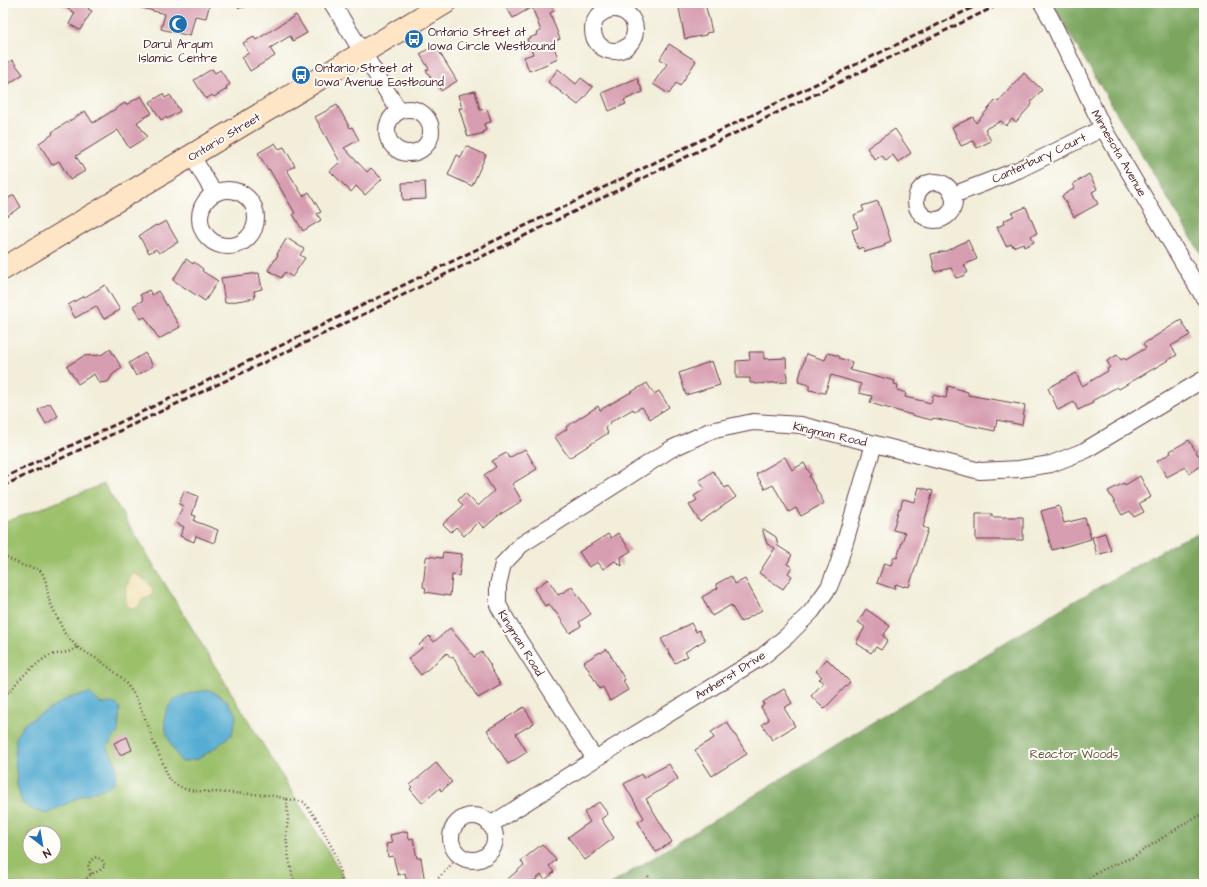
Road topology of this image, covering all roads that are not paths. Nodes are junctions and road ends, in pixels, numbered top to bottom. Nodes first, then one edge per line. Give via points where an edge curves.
1 (240, 3) edge
2 (243, 3) edge
3 (332, 3) edge
4 (445, 3) edge
5 (1042, 3) edge
6 (363, 52) junction
7 (399, 111) dead end
8 (1103, 128) junction
9 (192, 156) junction
10 (214, 193) dead end
11 (953, 195) dead end
12 (3, 270) edge
13 (1204, 298) edge
14 (1204, 379) edge
15 (874, 444) junction
16 (594, 759) junction
17 (490, 825) junction

1 - 2 lane
3 - 6 street
4 - 6 main road, Ontario Street
5 - 8 street, Minnesota Avenue
6 - 7 street
6 - 9 main road, Ontario Street
8 - 11 street, Canterbury Court via 1018,170
8 - 13 street, Minnesota Avenue
9 - 10 street
9 - 12 main road, Ontario Street
14 - 15 street, Kingman Road via 1084,451 1051,464 980,471
15 - 16 street, Amherst Drive via 839,562 829,587 812,611 763,656
15 - 16 street, Kingman Road via 801,425 753,422 710,431 671,449 521,545 503,564 498,585 498,605
16 - 17 street, Amherst Drive
17 - 17 street via 478,817 464,819 458,823 454,829 452,843 460,856 466,859 480,859 491,851 495,838

